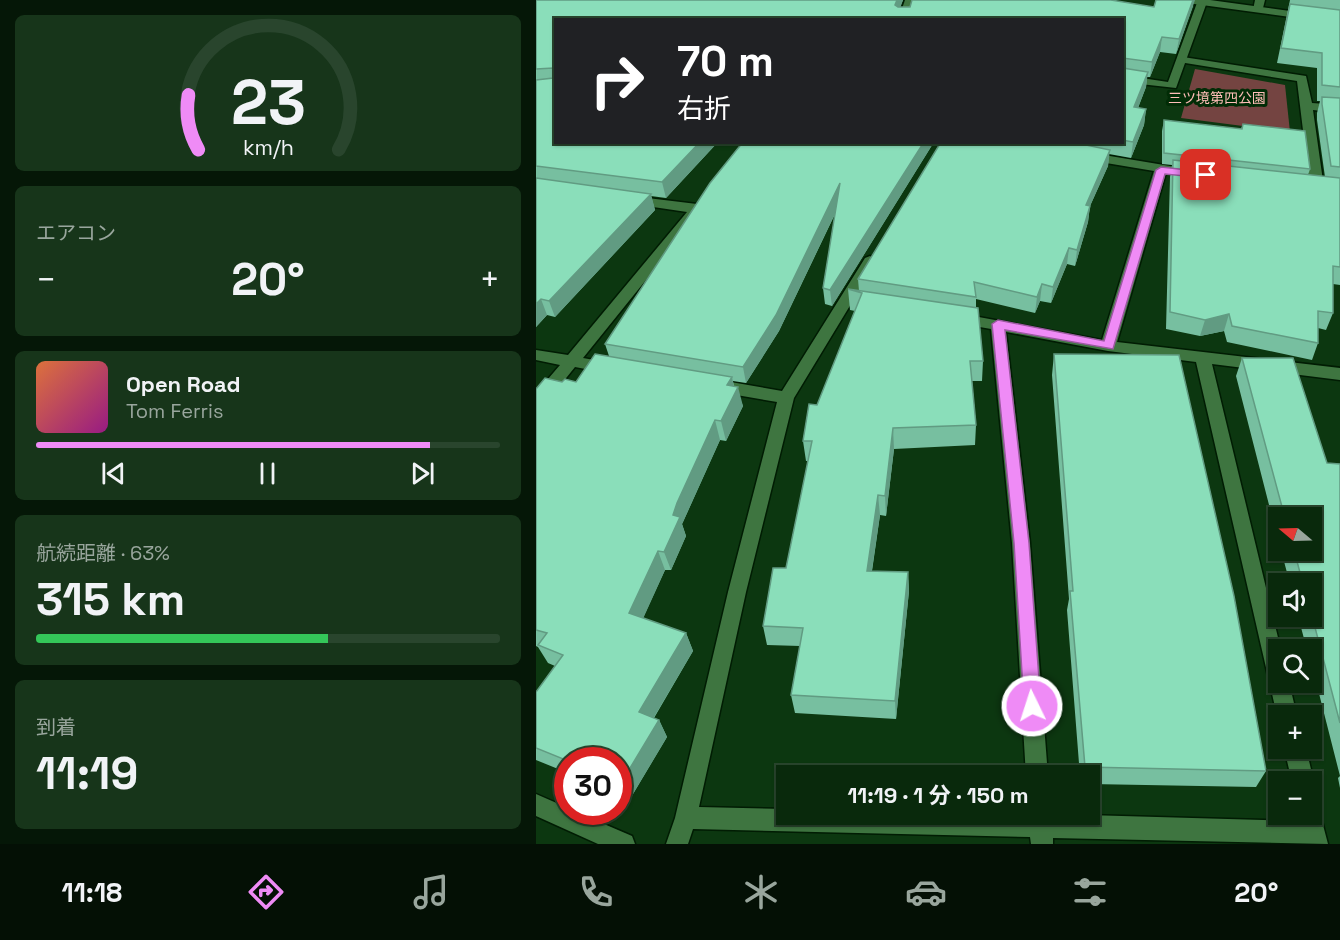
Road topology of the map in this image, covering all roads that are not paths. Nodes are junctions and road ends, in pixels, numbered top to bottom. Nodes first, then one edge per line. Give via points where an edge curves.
1 (910, 0) edge
2 (1187, 0) edge
3 (1202, 2) junction
4 (1259, 5) edge
5 (904, 18) edge
6 (1340, 21) edge
7 (1183, 60) junction
8 (1124, 78) edge
9 (1307, 106) junction
10 (1340, 109) edge
11 (1067, 153) edge
12 (1161, 170) junction
13 (1206, 175) edge
14 (1317, 188) edge
15 (616, 198) edge
16 (876, 251) edge
17 (940, 315) edge
18 (998, 324) junction
19 (1108, 346) junction
20 (536, 355) edge
21 (1202, 356) junction
22 (572, 360) junction
23 (622, 370) edge
24 (1340, 374) edge
25 (704, 384) edge
26 (786, 398) junction
27 (536, 404) edge
28 (1269, 639) edge
29 (1036, 765) edge
30 (536, 805) edge
31 (686, 818) junction
32 (1041, 829) edge
33 (1314, 831) edge
34 (624, 844) edge
35 (677, 844) edge

1 - 5 street
2 - 3 street
3 - 4 street
3 - 7 street
4 - 6 street
7 - 8 street via 1172,86
7 - 9 street via 1302,78
9 - 10 street
9 - 14 street
11 - 12 street
12 - 13 street
12 - 19 street
15 - 22 street via 699,205
16 - 26 street via 852,301
17 - 18 street
18 - 19 street
18 - 29 street via 1021,543
19 - 21 street
20 - 22 street
21 - 24 street
21 - 28 street
22 - 23 street
22 - 27 street
25 - 26 street
26 - 31 street
30 - 34 street
31 - 32 street
31 - 35 street
32 - 33 street

